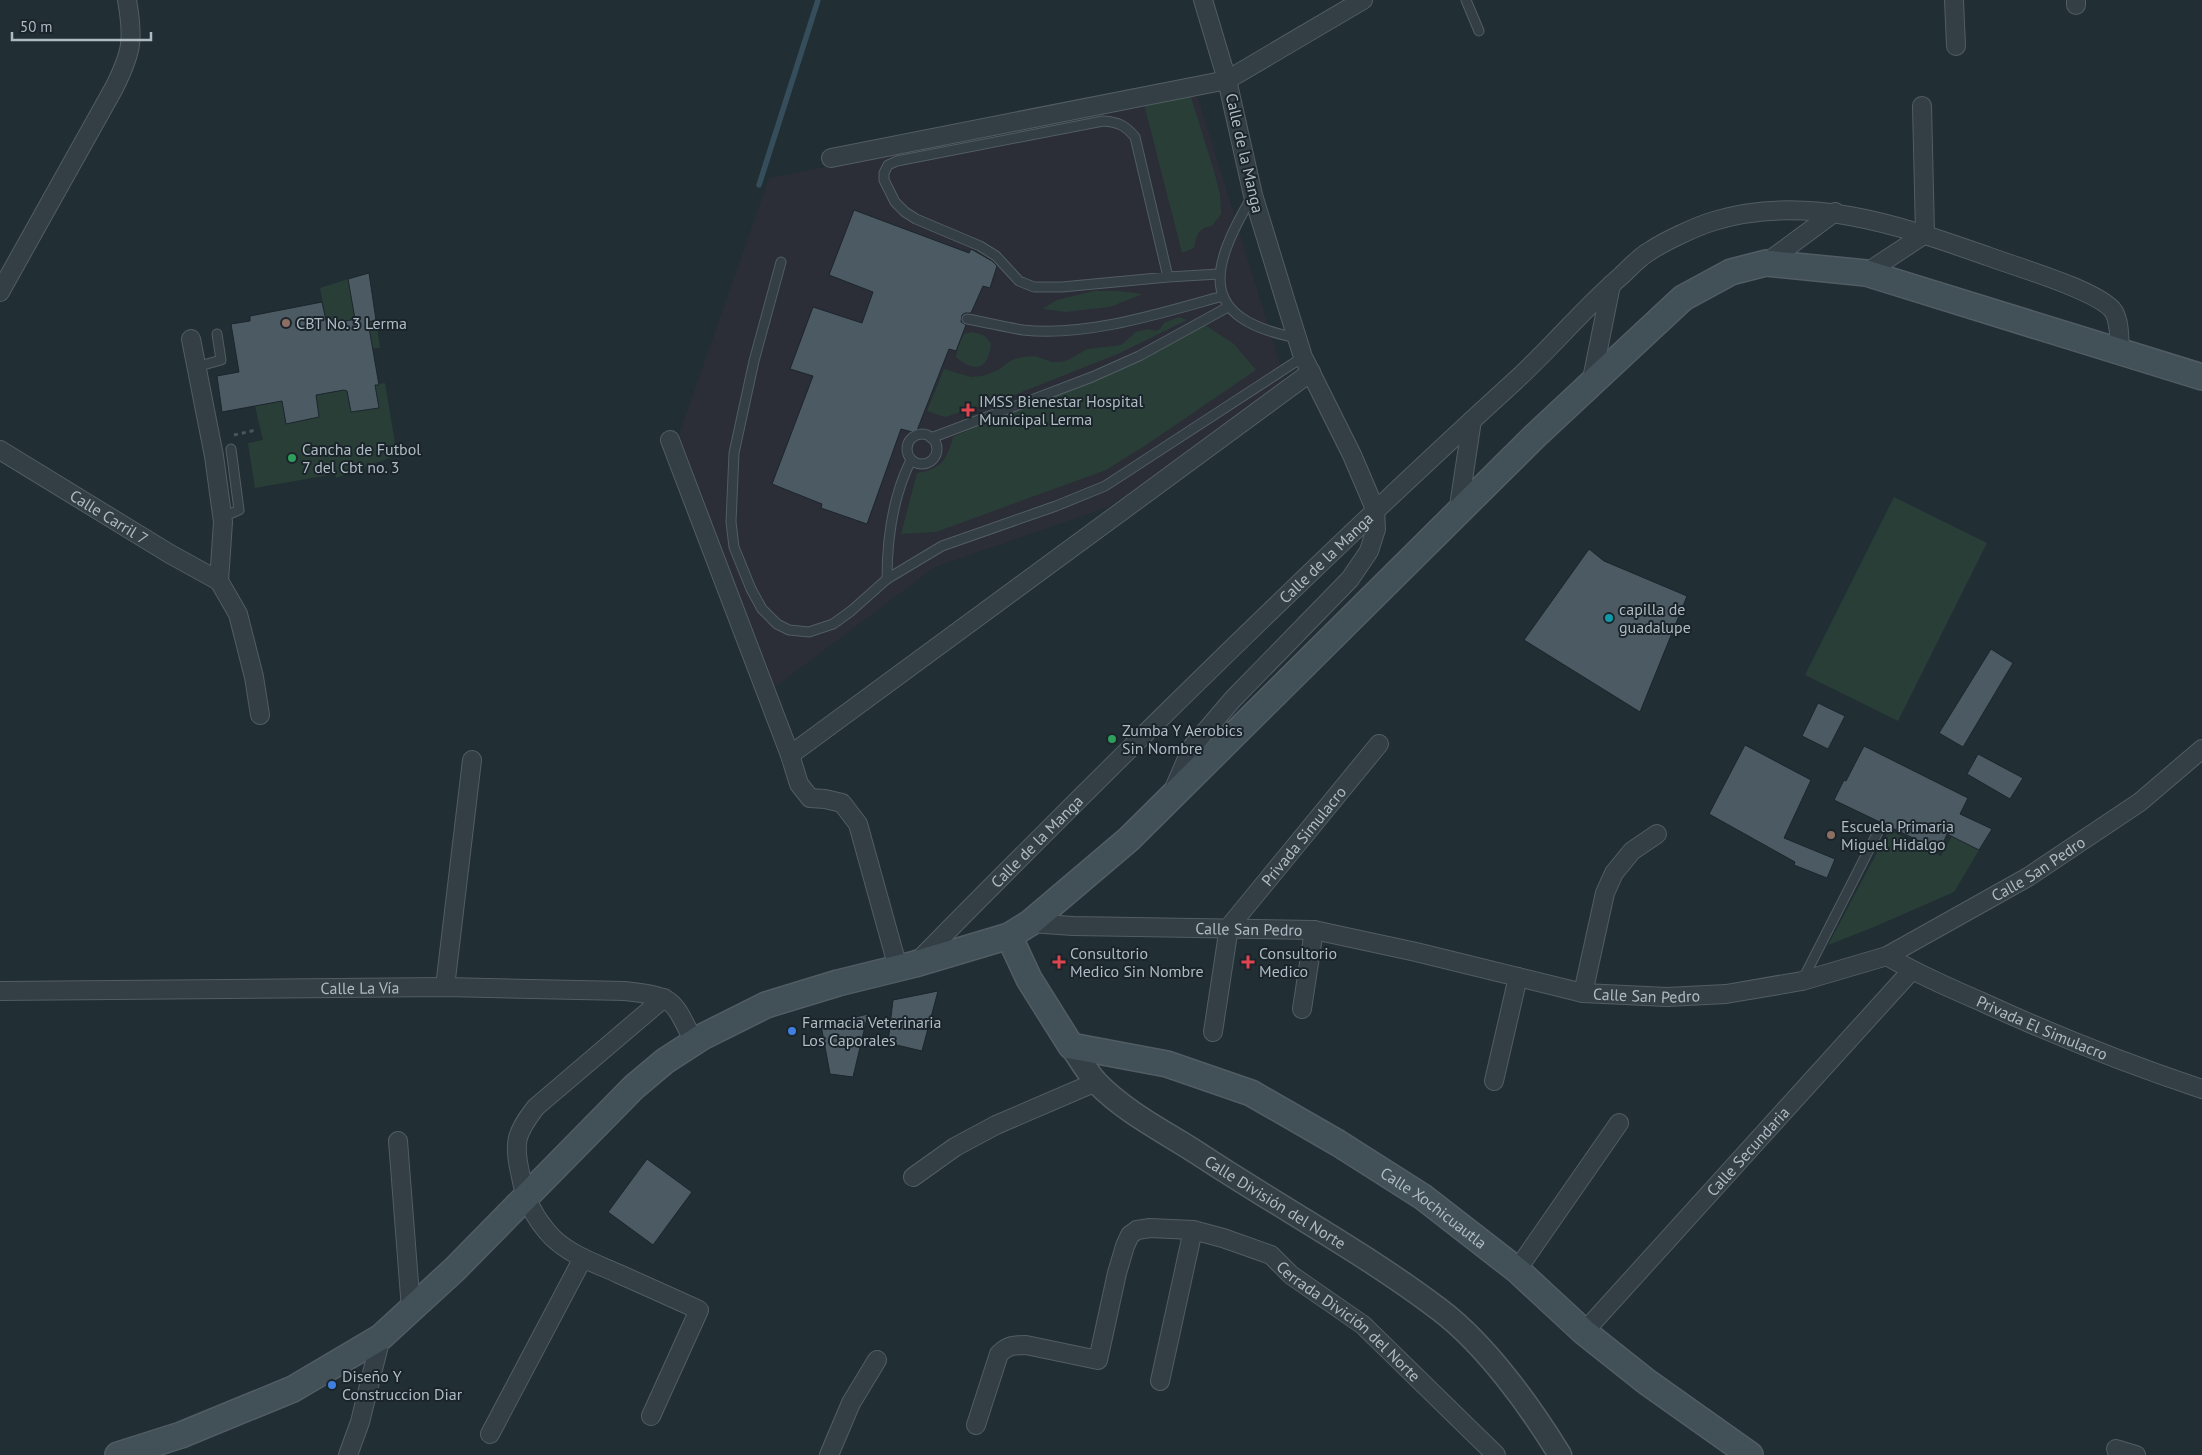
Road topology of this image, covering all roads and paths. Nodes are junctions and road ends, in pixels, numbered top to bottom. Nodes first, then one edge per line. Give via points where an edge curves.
1 (127, 0) edge
2 (1203, 0) edge
3 (1363, 0) edge
4 (1466, 0) edge
5 (1954, 0) edge
6 (1479, 31) dead end
7 (1956, 46) dead end
8 (1228, 80) junction
9 (1922, 106) dead end
10 (831, 158) dead end
11 (1253, 195) junction
12 (1835, 212) junction
13 (1925, 234) junction
14 (781, 262) dead end
15 (1766, 263) junction
16 (1866, 273) junction
17 (1219, 274) junction
18 (1168, 277) junction
19 (1610, 285) junction
20 (0, 292) edge
21 (1223, 296) junction
22 (1228, 307) junction
23 (967, 319) dead end
24 (217, 334) dead end
25 (1297, 338) junction
26 (191, 339) dead end
27 (2120, 350) junction
28 (1307, 364) junction
29 (196, 367) junction
30 (2202, 376) edge
31 (1591, 384) junction
32 (1472, 420) junction
33 (931, 438) junction
34 (670, 440) dead end
35 (230, 449) dead end
36 (0, 450) edge
37 (912, 460) junction
38 (1375, 509) junction
39 (1458, 513) junction
40 (223, 517) junction
41 (887, 579) junction
42 (219, 581) junction
43 (260, 715) dead end
44 (1379, 744) dead end
45 (2202, 748) edge
46 (790, 754) junction
47 (472, 760) dead end
48 (1170, 797) junction
49 (1879, 830) dead end
50 (1657, 834) dead end
51 (1030, 923) junction
52 (1229, 927) junction
53 (1314, 930) junction
54 (1009, 936) junction
55 (1887, 956) junction
56 (907, 966) junction
57 (1912, 970) junction
58 (1518, 976) junction
59 (1802, 981) junction
60 (445, 987) junction
61 (0, 991) edge
62 (1583, 993) junction
63 (664, 998) junction
64 (1302, 1009) dead end
65 (1213, 1032) dead end
66 (694, 1042) junction
67 (1071, 1046) junction
68 (1096, 1082) junction
69 (1494, 1082) dead end
70 (2202, 1089) edge
71 (1619, 1123) dead end
72 (398, 1141) dead end
73 (913, 1177) dead end
74 (525, 1196) junction
75 (1192, 1230) junction
76 (583, 1258) junction
77 (1517, 1270) junction
78 (411, 1309) junction
79 (1584, 1332) junction
80 (381, 1337) junction
81 (877, 1360) dead end
82 (1160, 1381) dead end
83 (651, 1416) dead end
84 (976, 1425) dead end
85 (490, 1434) dead end
86 (2116, 1449) dead end
87 (118, 1455) edge
88 (348, 1455) edge
89 (829, 1455) edge
90 (1496, 1455) edge
91 (1560, 1455) edge
92 (1750, 1455) edge
93 (2136, 1455) edge

1 - 20 street via 131,25 128,60
2 - 8 street, Calle de la Manga
3 - 8 street
4 - 6 lane
5 - 7 street
8 - 10 street
8 - 11 street, Calle de la Manga
9 - 13 street
11 - 17 lane via 1232,230
11 - 25 street, Calle de la Manga
12 - 13 street
12 - 15 street
12 - 19 street via 1798,209 1743,213 1709,222 1650,251
13 - 16 street
13 - 27 street via 2104,301 2118,324
14 - 41 lane via 754,361 734,453 731,522 734,547 762,609 777,624 789,630 809,632 833,624
15 - 16 main road
15 - 31 main road via 1731,272 1683,298
16 - 27 main road
17 - 18 lane
17 - 21 lane
18 - 18 lane via 1134,137 1127,127 1117,122 1104,121 897,161 884,173 895,202 905,212 980,246 996,256 1018,281 1034,287
19 - 31 street
19 - 32 street via 1540,358
21 - 22 lane
21 - 23 lane via 1142,318 1055,331 1024,330
22 - 25 lane via 1255,326
22 - 33 lane via 1139,356
24 - 29 lane via 221,360
25 - 28 street, Calle de la Manga
26 - 29 street
27 - 30 main road
28 - 38 street, Calle de la Manga via 1352,454
28 - 41 lane via 1105,486 942,546
28 - 46 street
29 - 40 street
31 - 39 main road
32 - 38 street
32 - 39 street
33 - 37 lane via 919,434 908,442 908,455
33 - 37 lane via 936,443 935,456 924,464
34 - 46 street
35 - 40 lane via 239,510
36 - 42 street, Calle Carril 7
37 - 41 lane via 902,482 890,532
38 - 48 street via 1376,529 1369,552 1355,572 1233,698 1192,747
38 - 56 street, Calle de la Manga
39 - 48 main road
40 - 42 street
42 - 43 street via 238,614
44 - 52 street, Privada Simulacro
45 - 55 street, Calle San Pedro via 2140,802 2028,877
46 - 56 street via 799,784 810,798 842,803 858,824
47 - 60 street
48 - 51 main road via 1129,839
49 - 59 lane
50 - 62 street via 1632,851 1614,872 1605,892
51 - 52 street, Calle San Pedro
51 - 54 main road
52 - 53 street, Calle San Pedro
52 - 65 street
53 - 58 street, Calle San Pedro
53 - 64 street
54 - 56 main road
54 - 67 main road, Calle División del Norte via 1029,979
55 - 57 street, Privada El Simulacro
55 - 59 street, Calle San Pedro
56 - 66 main road via 766,1005
57 - 70 street, Privada El Simulacro via 2023,1021
57 - 79 street, Calle Secundaria
58 - 62 street, Calle San Pedro
58 - 69 street
59 - 62 street, Calle San Pedro via 1726,994 1667,997
60 - 61 street, Calle La Vía
60 - 63 street, Calle La Vía via 625,991
63 - 66 street via 674,1003
63 - 74 street via 536,1107 521,1126 516,1141 517,1160
66 - 74 main road via 634,1087
67 - 68 street, Calle División del Norte
67 - 77 main road, Calle Xochicuautla via 1168,1064 1251,1093 1423,1197
68 - 73 street via 996,1125 955,1147
68 - 91 street, Calle División del Norte via 1126,1108 1442,1311 1481,1348 1538,1419
71 - 77 street
72 - 78 street
74 - 76 street via 553,1238
74 - 78 main road via 455,1269
75 - 82 street
75 - 84 street, Cerrada Divición del Norte via 1150,1228 1130,1235 1098,1360 1026,1345 1006,1347 999,1354
75 - 90 street, Cerrada Divición del Norte via 1271,1255 1292,1275 1363,1325
76 - 83 street via 699,1310
76 - 85 street
77 - 79 main road, Calle Xochicuautla
78 - 80 main road
79 - 92 main road, Calle Xochicuautla via 1647,1382
80 - 87 main road via 293,1389 181,1435
80 - 88 street via 360,1422
81 - 89 street via 851,1403
86 - 93 street

